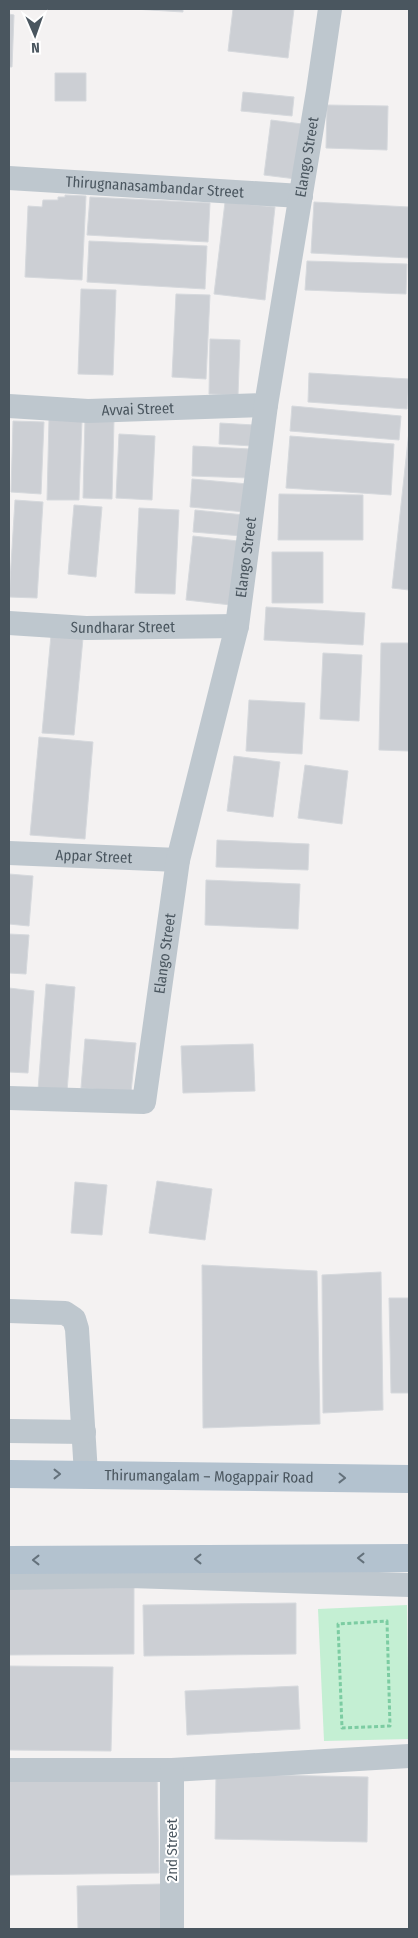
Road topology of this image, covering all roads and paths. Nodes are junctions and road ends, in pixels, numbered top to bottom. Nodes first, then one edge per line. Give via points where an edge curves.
1 (330, 9) edge
2 (9, 178) edge
3 (301, 196) junction
4 (266, 405) junction
5 (9, 406) edge
6 (9, 623) edge
7 (237, 626) junction
8 (9, 853) edge
9 (178, 860) junction
10 (9, 1098) edge
11 (9, 1311) edge
12 (9, 1431) edge
13 (84, 1432) junction
14 (9, 1474) edge
15 (86, 1474) junction
16 (409, 1479) edge
17 (409, 1558) edge
18 (9, 1560) edge
19 (9, 1578) edge
20 (409, 1585) edge
21 (390, 1726) joint
22 (409, 1756) edge
23 (9, 1770) edge
24 (172, 1770) junction
25 (172, 1929) edge

1 - 3 street, Elango Street
2 - 3 street, Thirugnanasambandar Street
3 - 4 street, Elango Street
4 - 5 street, Avvai Street via 88,411
4 - 7 street, Elango Street
6 - 7 street, Sundharar Street via 86,628
7 - 9 street, Elango Street
8 - 9 street, Appar Street
9 - 10 street, Elango Street via 144,1102
11 - 13 street via 65,1313 74,1319
12 - 13 street
13 - 15 street
14 -> 15 main road, Thirumangalam – Mogappair Road
15 -> 16 main road, Thirumangalam – Mogappair Road
17 -> 18 main road
19 - 20 street via 130,1576
21 - 21 path via 342,1728 338,1624 387,1621
22 - 24 street
23 - 24 street
24 - 25 street, 2nd Street

